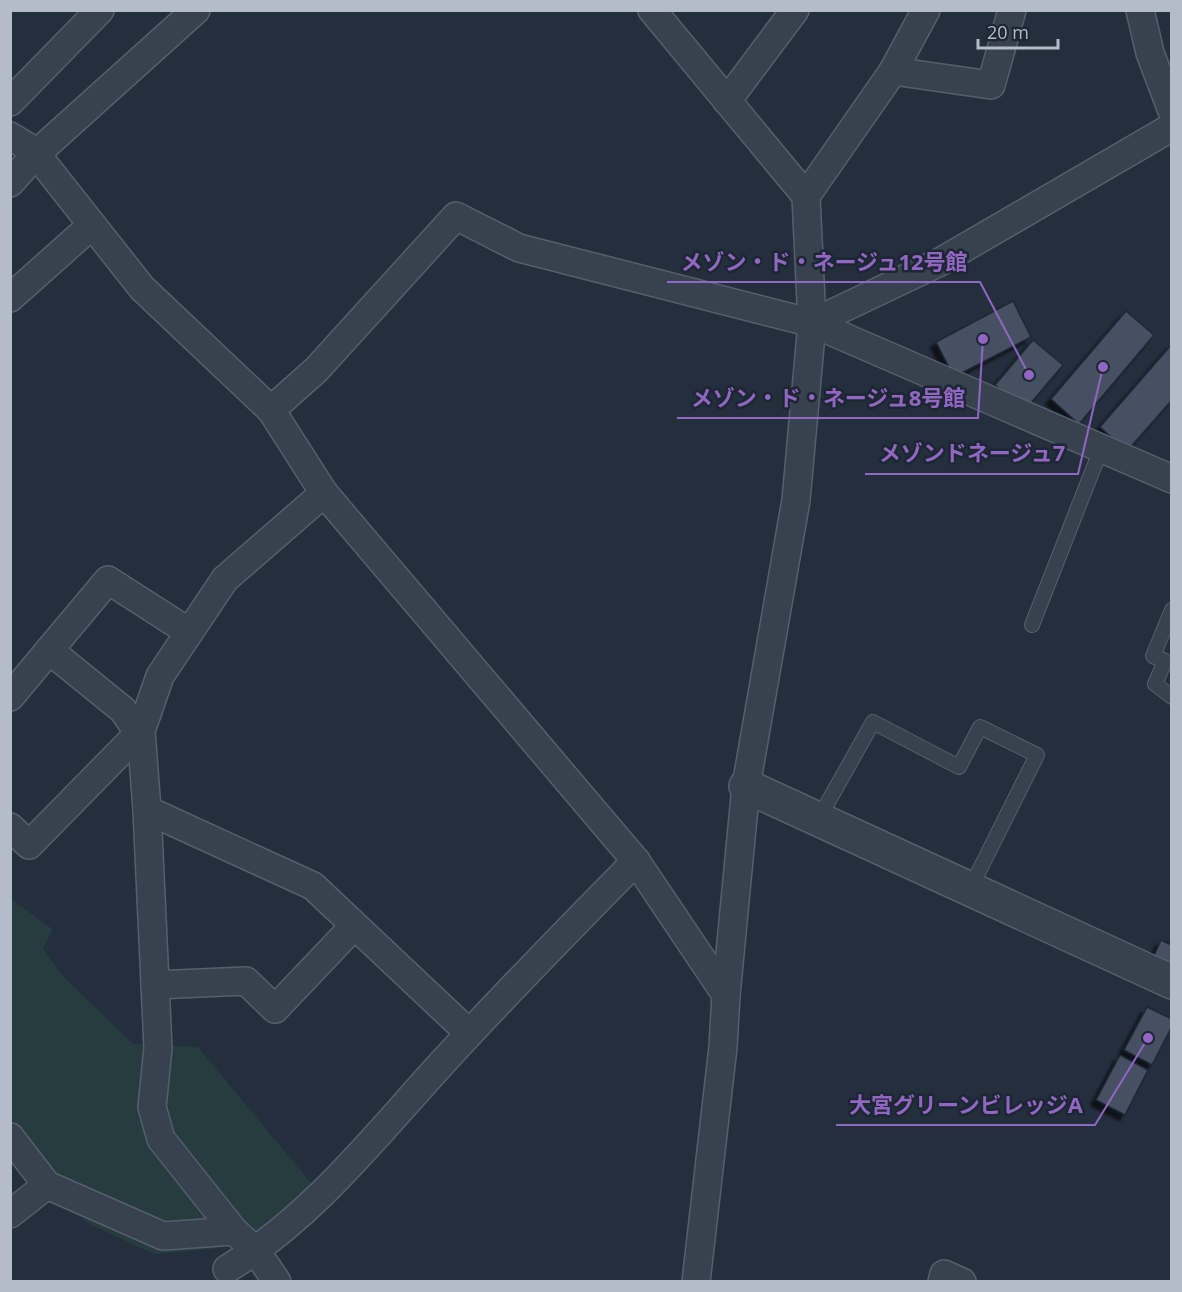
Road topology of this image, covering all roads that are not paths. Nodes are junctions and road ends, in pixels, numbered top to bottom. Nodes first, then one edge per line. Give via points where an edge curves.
1 (100, 10) edge
2 (196, 10) edge
3 (652, 10) edge
4 (795, 10) edge
5 (926, 10) edge
6 (1012, 10) edge
7 (1140, 10) edge
8 (893, 71) junction
9 (727, 101) junction
10 (10, 102) edge
11 (1172, 111) edge
12 (1172, 127) edge
13 (10, 136) edge
14 (36, 154) junction
15 (10, 183) edge
16 (806, 196) junction
17 (92, 225) junction
18 (10, 298) edge
19 (812, 323) junction
20 (271, 410) junction
21 (1101, 449) junction
22 (1172, 479) edge
23 (324, 493) junction
24 (1172, 610) edge
25 (1032, 625) dead end
26 (189, 632) junction
27 (49, 650) junction
28 (12, 693) edge
29 (1172, 697) edge
30 (141, 731) junction
31 (746, 786) junction
32 (147, 810) junction
33 (819, 818) junction
34 (10, 827) edge
35 (636, 861) junction
36 (970, 890) junction
37 (354, 926) junction
38 (1172, 982) edge
39 (155, 985) junction
40 (726, 995) junction
41 (470, 1033) junction
42 (10, 1137) edge
43 (47, 1185) junction
44 (10, 1214) edge
45 (234, 1231) junction
46 (256, 1251) junction
47 (227, 1269) dead end
48 (277, 1281) edge
49 (696, 1281) edge
50 (942, 1281) edge
51 (962, 1281) edge

1 - 10 street
2 - 14 street
3 - 9 street
4 - 9 street
5 - 8 street
6 - 8 street via 991,85
7 - 11 street via 1149,53
8 - 16 street
9 - 16 street
12 - 19 street via 940,262
13 - 14 street
14 - 15 street
14 - 17 street
16 - 19 street
17 - 18 street
17 - 20 street via 142,288
19 - 20 street via 519,248 456,216 316,370
19 - 21 street
19 - 31 street via 796,500
20 - 23 street
21 - 22 street
21 - 25 lane
23 - 26 street via 225,579
23 - 35 street
24 - 29 lane via 1153,656 1165,661 1155,684
26 - 27 street via 108,580
26 - 30 street via 160,676
27 - 28 street
27 - 30 street via 123,710
30 - 32 street
30 - 34 street via 29,845
31 - 33 street
31 - 40 street
32 - 37 street via 313,886
32 - 39 street
33 - 36 street
33 - 36 lane via 873,722 959,767 980,727 1036,754
35 - 40 street
35 - 41 street
36 - 38 street
37 - 39 street via 275,1009 246,981
37 - 41 street
39 - 45 street via 158,1048 152,1107 161,1139
40 - 49 street
41 - 46 street via 320,1197
42 - 43 street
43 - 44 street
43 - 45 street via 164,1236
45 - 46 street
46 - 47 street
46 - 48 street
50 - 51 street via 944,1274

